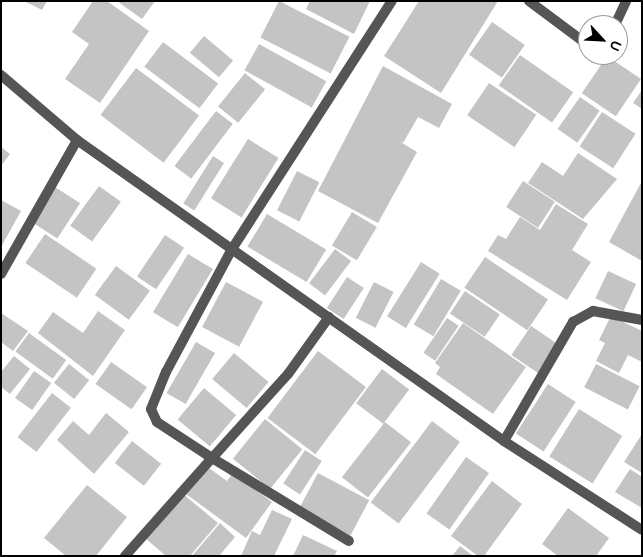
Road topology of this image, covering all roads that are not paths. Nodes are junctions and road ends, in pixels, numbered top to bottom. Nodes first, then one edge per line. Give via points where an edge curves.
1 (392, 1) edge
2 (529, 1) edge
3 (626, 1) edge
4 (620, 15) edge
5 (578, 38) edge
6 (1, 75) edge
7 (77, 140) junction
8 (232, 249) junction
9 (1, 274) edge
10 (329, 317) junction
11 (642, 320) edge
12 (504, 441) junction
13 (212, 458) junction
14 (642, 530) edge
15 (350, 541) dead end
16 (125, 556) edge

1 - 8 street
2 - 5 street
3 - 4 street
6 - 7 street
7 - 8 street
7 - 9 street
8 - 10 street
8 - 13 street via 151,409 157,422
10 - 12 street
10 - 13 street via 288,374
11 - 12 street via 593,311 573,322
12 - 14 street
13 - 15 street
13 - 16 street

